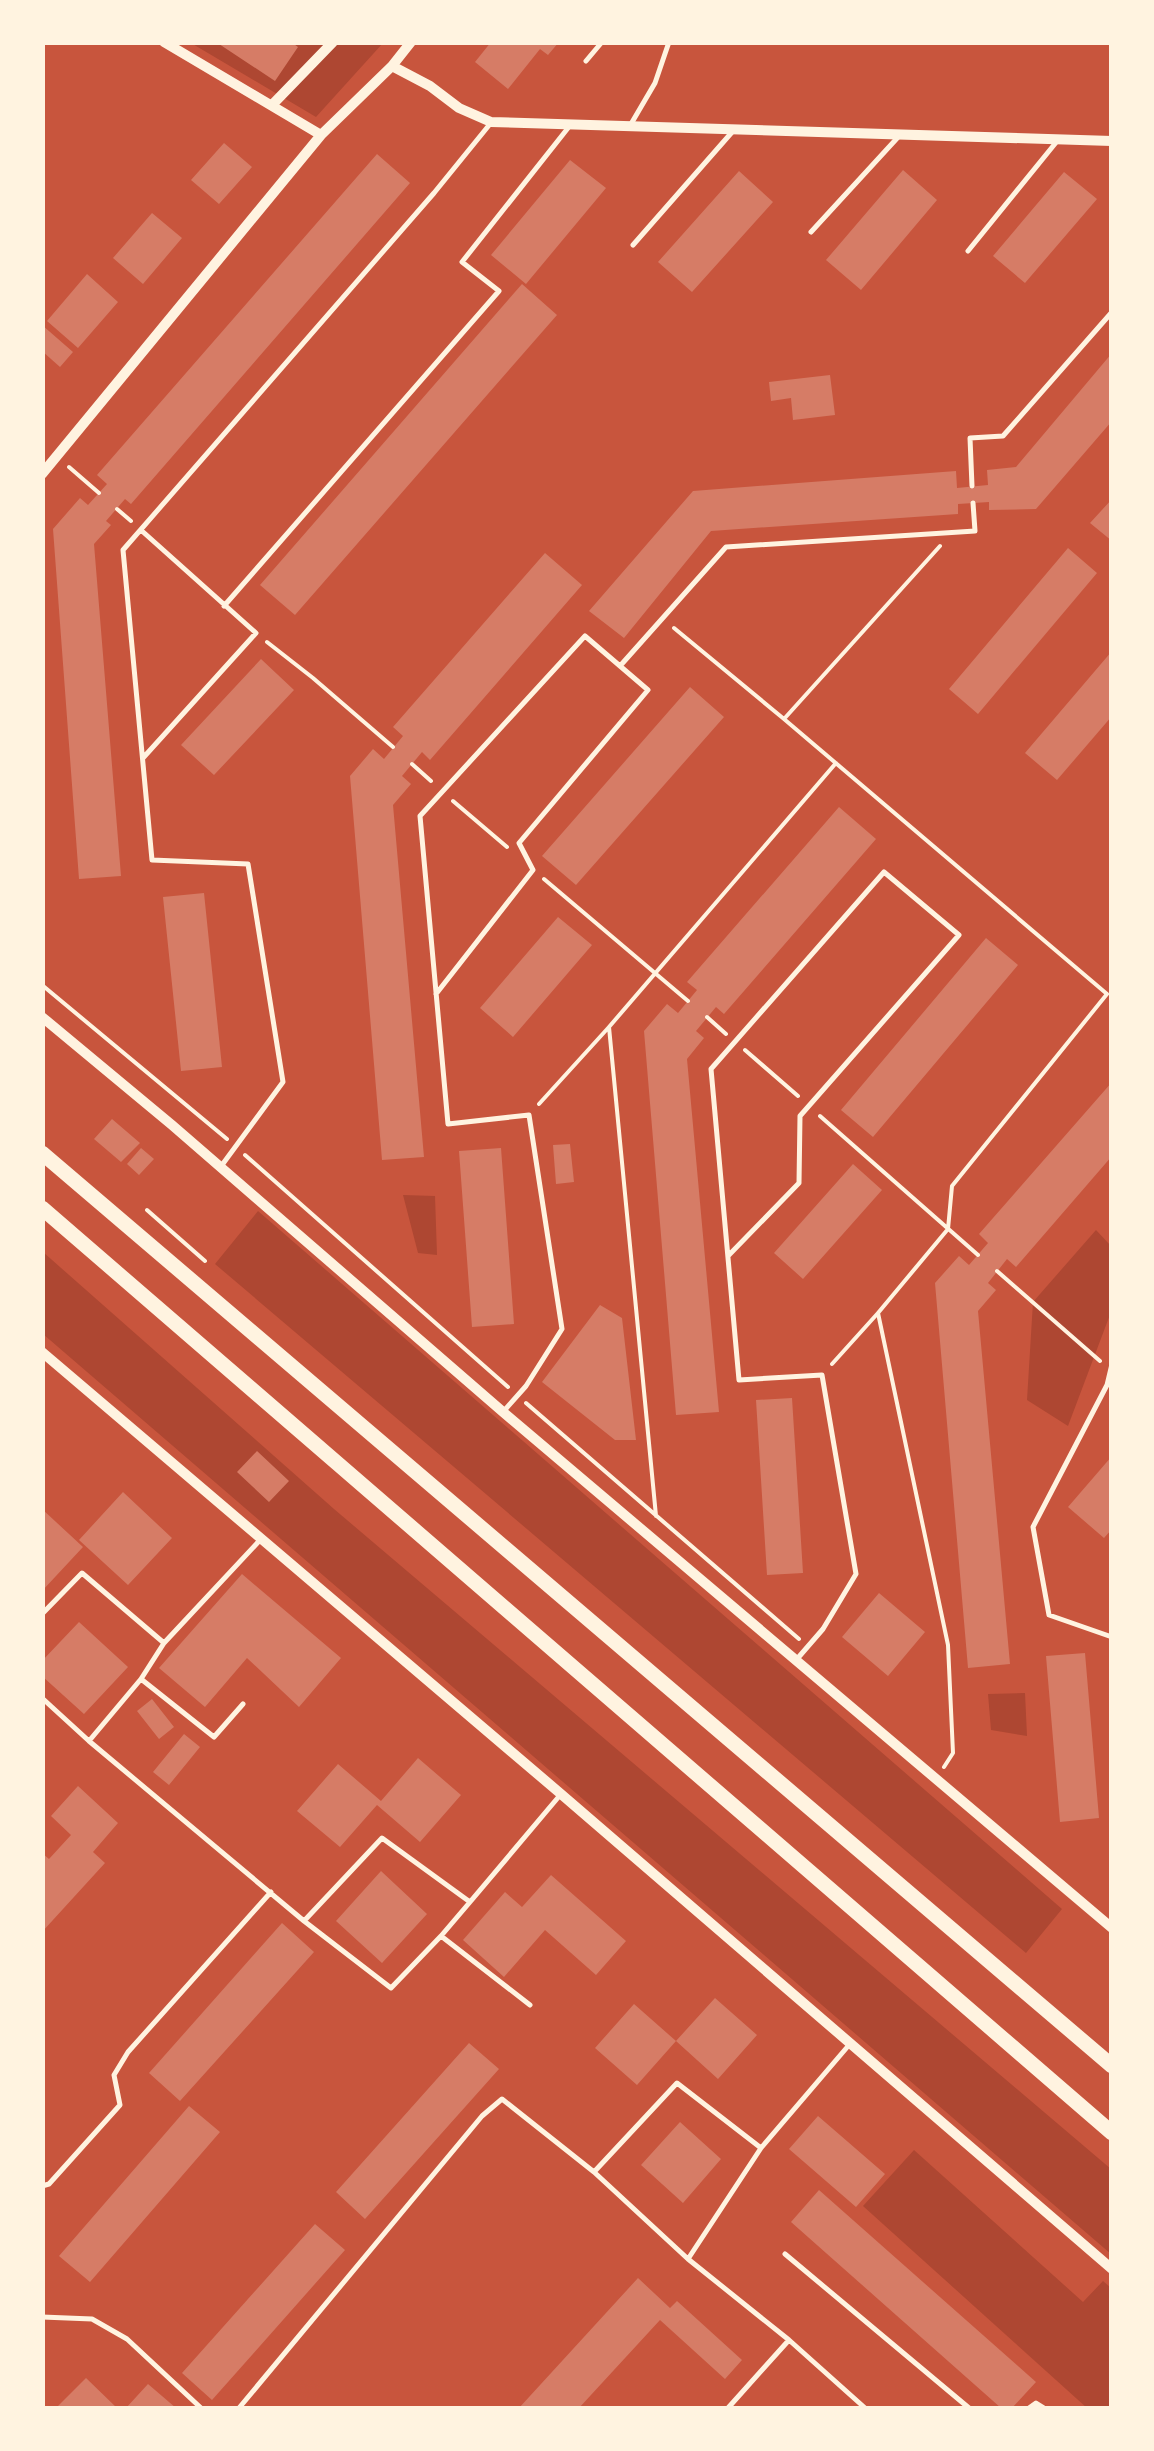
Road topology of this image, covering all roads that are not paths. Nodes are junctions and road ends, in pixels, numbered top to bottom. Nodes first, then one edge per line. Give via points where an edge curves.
1 (164, 42) edge
2 (333, 42) edge
3 (412, 42) edge
4 (602, 42) edge
5 (670, 42) edge
6 (586, 61) dead end
7 (392, 66) junction
8 (272, 106) junction
9 (491, 122) junction
10 (570, 125) junction
11 (630, 126) junction
12 (735, 130) junction
13 (900, 134) junction
14 (321, 135) junction
15 (1058, 139) junction
16 (1112, 140) edge
17 (812, 232) dead end
18 (633, 245) dead end
19 (968, 251) dead end
20 (1112, 312) edge
21 (42, 474) edge
22 (972, 486) dead end
23 (973, 503) dead end
24 (142, 530) junction
25 (224, 606) junction
26 (620, 666) junction
27 (142, 758) junction
28 (436, 994) junction
29 (42, 1017) edge
30 (42, 1153) edge
31 (220, 1167) junction
32 (42, 1208) edge
33 (728, 1256) junction
34 (42, 1352) edge
35 (1111, 1367) edge
36 (503, 1412) junction
37 (261, 1540) junction
38 (42, 1614) edge
39 (1112, 1637) edge
40 (164, 1643) junction
41 (795, 1661) junction
42 (141, 1678) junction
43 (42, 1698) edge
44 (243, 1704) dead end
45 (89, 1741) junction
46 (561, 1794) junction
47 (271, 1892) junction
48 (470, 1902) junction
49 (304, 1921) junction
50 (1109, 1921) edge
51 (442, 1936) junction
52 (530, 2005) dead end
53 (850, 2044) junction
54 (1112, 2066) edge
55 (1112, 2133) edge
56 (761, 2148) junction
57 (594, 2172) junction
58 (42, 2186) edge
59 (785, 2254) dead end
60 (688, 2259) junction
61 (1112, 2269) edge
62 (42, 2317) edge
63 (789, 2340) junction
64 (201, 2408) edge
65 (239, 2408) edge
66 (728, 2408) edge
67 (865, 2408) edge
68 (967, 2408) edge
69 (1029, 2408) edge
70 (1044, 2408) edge

1 - 8 street
2 - 8 street
3 - 7 street
4 - 6 lane
5 - 11 lane
7 - 9 street
7 - 14 street
8 - 14 street
9 - 10 street
9 - 24 lane
10 - 11 street
10 - 25 lane via 462,262 500,291
11 - 12 street
12 - 13 street
12 - 18 lane
13 - 15 street
13 - 17 lane
14 - 21 street
15 - 16 street
15 - 19 lane
20 - 22 lane via 1003,436 970,438
23 - 26 lane via 975,531 726,547
24 - 25 lane
24 - 27 lane via 123,550
25 - 27 lane via 256,633
26 - 28 lane via 648,690 519,843 533,870
26 - 28 lane via 585,636 420,816
27 - 31 lane via 152,860 248,864 282,1082
28 - 36 lane via 448,1124 529,1115 562,1329
29 - 31 street
30 - 54 main road
31 - 36 street
32 - 55 main road
33 - 33 lane via 711,1069 884,872 958,935 800,1116 799,1182
33 - 41 lane via 740,1380 822,1375 856,1574
34 - 37 street
35 - 39 lane via 1033,1527 1049,1615
36 - 41 street
37 - 40 lane
37 - 46 street
38 - 40 lane via 82,1573
40 - 42 lane
41 - 50 street
42 - 44 lane via 214,1738
42 - 45 lane
43 - 45 lane
45 - 47 lane
46 - 48 lane
46 - 53 street
47 - 49 lane
47 - 58 lane via 128,2052 114,2075 120,2106
48 - 49 lane via 382,1838
48 - 51 lane
49 - 51 lane via 391,1988
51 - 52 lane
53 - 56 lane
53 - 61 street
56 - 57 lane via 677,2083
56 - 60 lane
57 - 60 lane
57 - 65 lane via 502,2098
59 - 68 lane
60 - 63 lane
62 - 64 lane via 92,2319 127,2339
63 - 66 lane
63 - 67 lane
69 - 70 lane via 1036,2402

